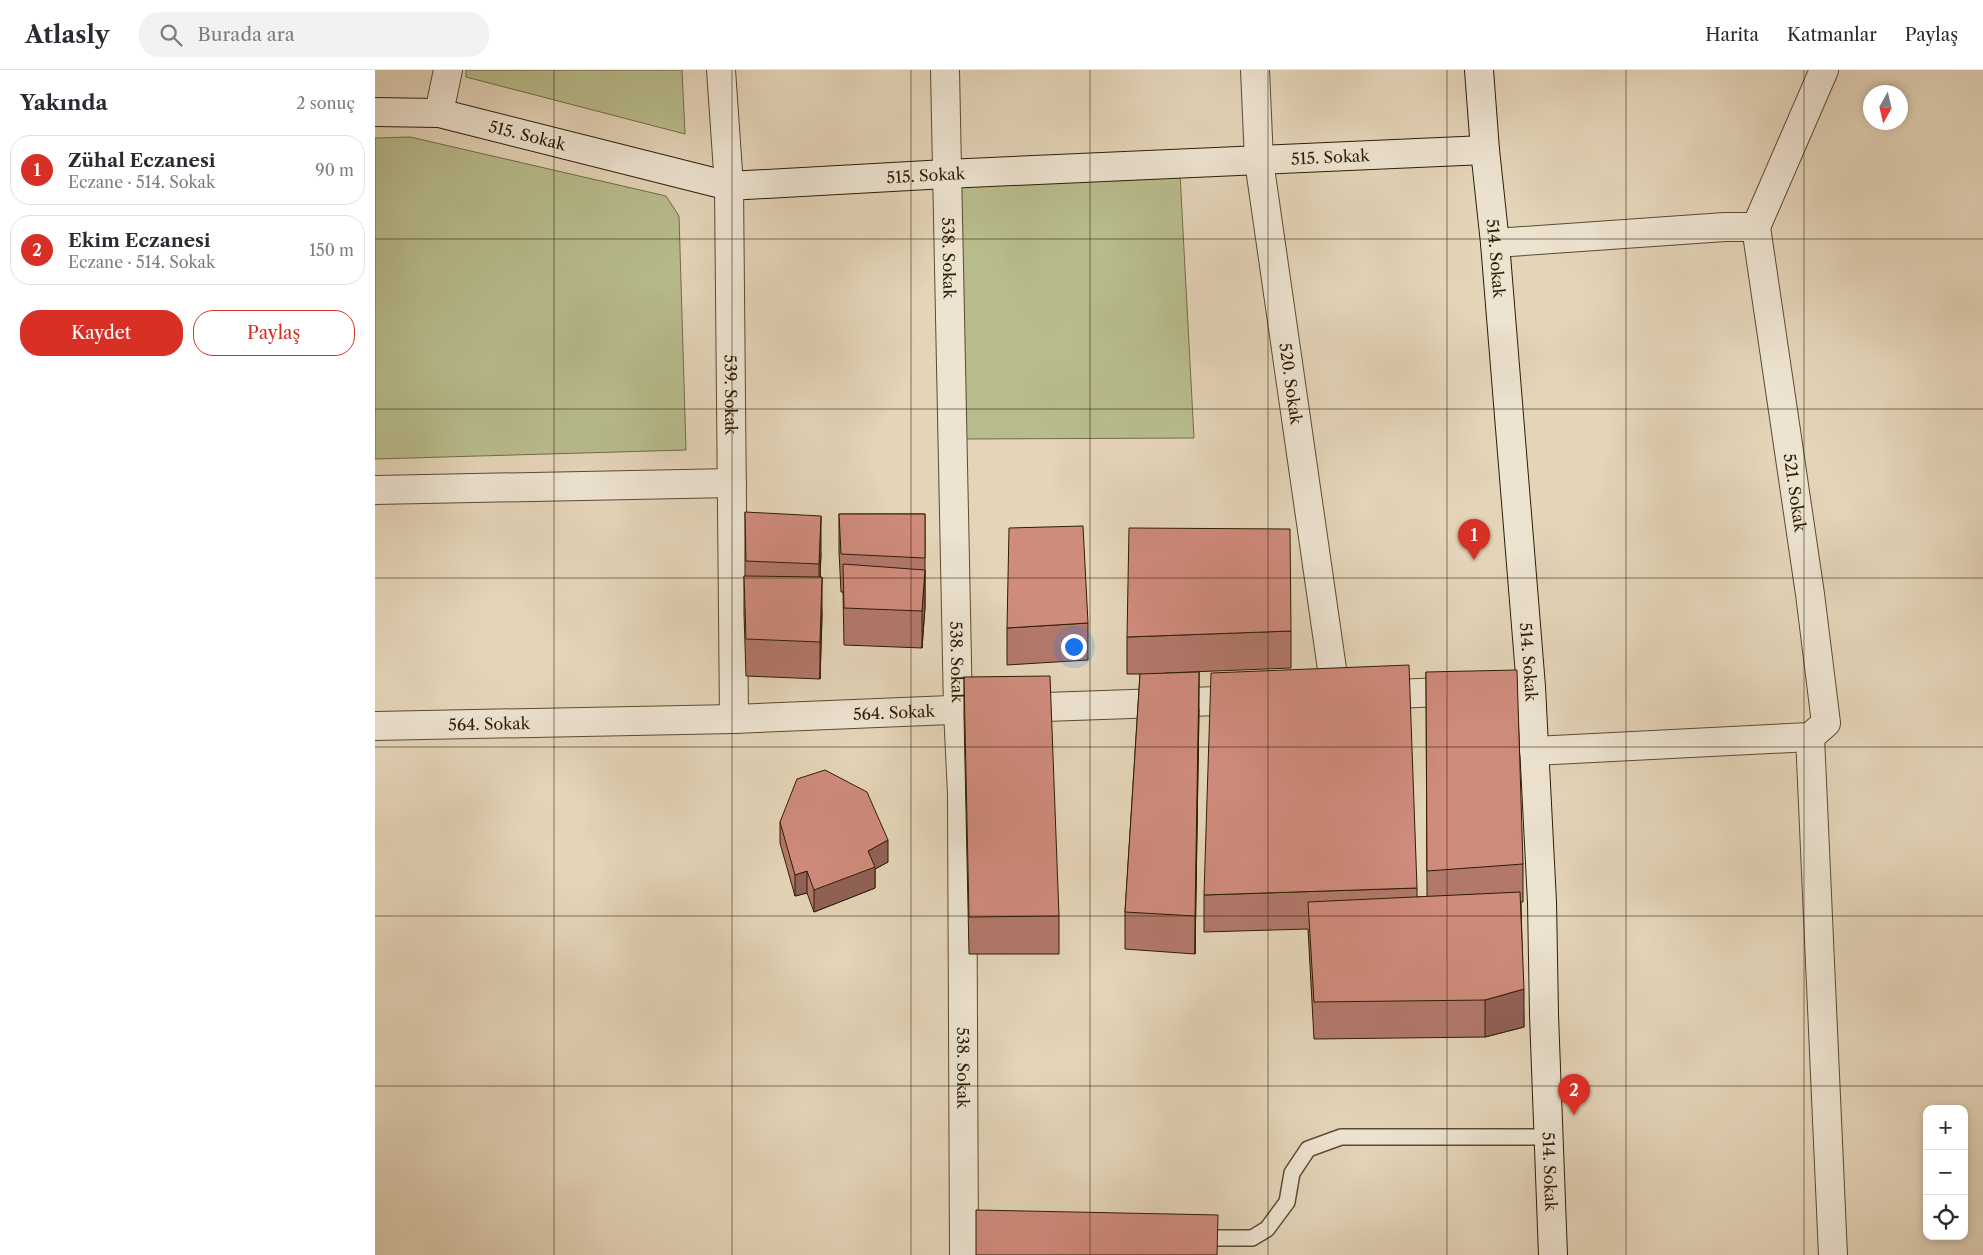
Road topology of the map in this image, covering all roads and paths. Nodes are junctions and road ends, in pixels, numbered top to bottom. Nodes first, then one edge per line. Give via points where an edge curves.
1 (448, 70) edge
2 (721, 70) edge
3 (945, 70) edge
4 (1255, 70) edge
5 (1484, 70) edge
6 (1825, 70) edge
7 (375, 112) edge
8 (439, 114) junction
9 (1485, 150) junction
10 (1259, 161) junction
11 (946, 174) junction
12 (729, 186) junction
13 (1756, 226) junction
14 (1495, 243) junction
15 (732, 483) junction
16 (375, 490) edge
17 (1531, 687) junction
18 (1276, 699) edge
19 (958, 710) junction
20 (734, 719) junction
21 (375, 726) edge
22 (1810, 737) junction
23 (1534, 751) junction
24 (1549, 1137) junction
25 (1184, 1238) edge
26 (964, 1255) edge
27 (1553, 1255) edge
28 (1833, 1255) edge

1 - 8 street
2 - 12 street, 539. Sokak
3 - 11 street, 538. Sokak
4 - 10 street, 520. Sokak
5 - 9 street, 514. Sokak
6 - 13 street
7 - 8 street, 515. Sokak
8 - 12 street, 515. Sokak
9 - 10 street, 515. Sokak
9 - 14 street, 514. Sokak
10 - 11 street, 515. Sokak
10 - 17 street, 520. Sokak via 1326,698
11 - 12 street, 515. Sokak
11 - 19 street, 538. Sokak
12 - 15 street, 539. Sokak
13 - 14 street
13 - 22 street, 521. Sokak via 1811,594 1825,723
14 - 17 street, 514. Sokak
15 - 16 street
15 - 20 street, 539. Sokak
17 - 23 street, 514. Sokak
18 - 19 street, 564. Sokak
19 - 20 street, 564. Sokak
19 - 26 street, 538. Sokak via 962,804
20 - 21 street, 564. Sokak
22 - 23 street
22 - 28 street
23 - 24 street, 514. Sokak
24 - 25 lane via 1341,1137 1308,1149 1292,1173 1287,1202 1267,1229 1252,1238
24 - 27 street, 514. Sokak

